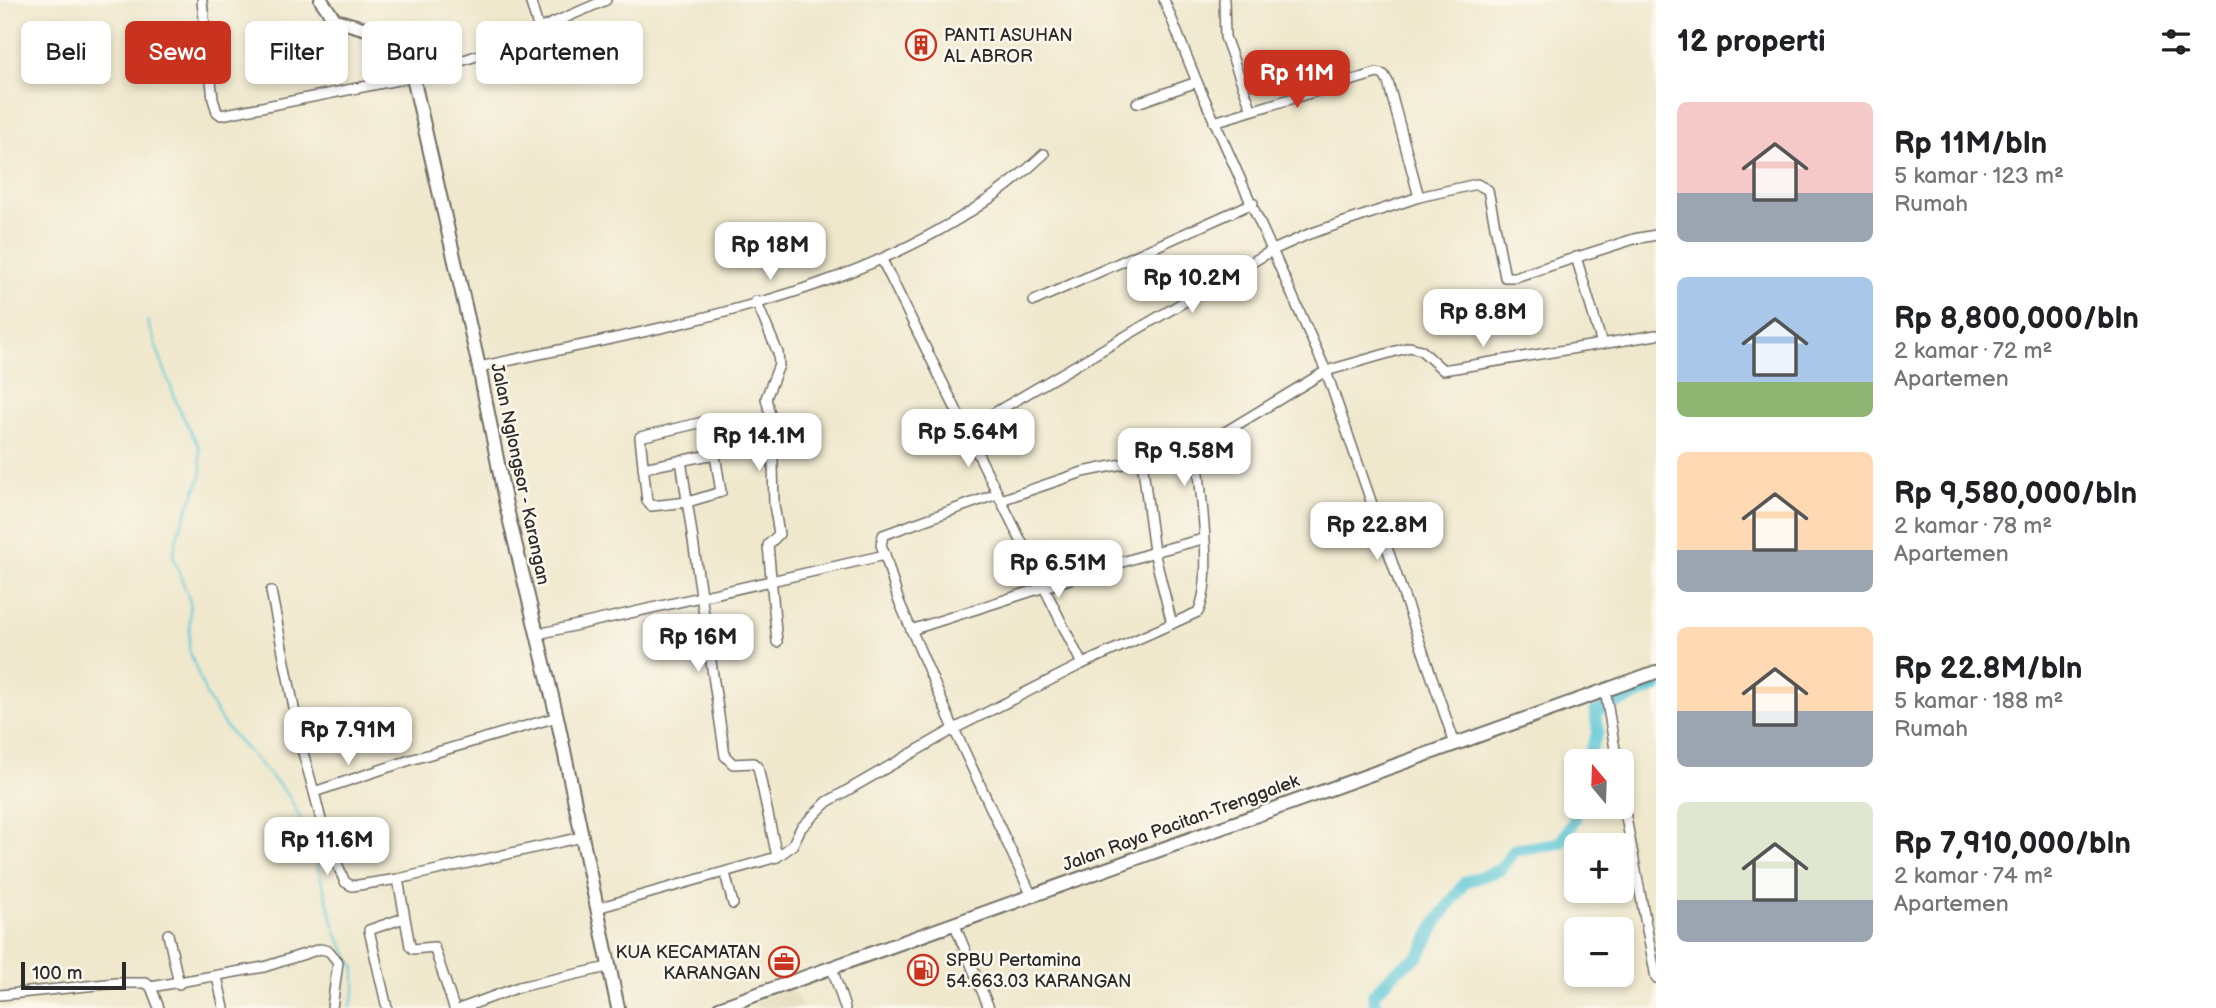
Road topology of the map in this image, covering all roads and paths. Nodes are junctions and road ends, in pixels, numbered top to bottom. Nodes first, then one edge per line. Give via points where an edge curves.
1 (321, 0) edge
2 (530, 0) edge
3 (606, 0) edge
4 (1224, 0) edge
5 (202, 1) edge
6 (1166, 1) edge
7 (536, 21) edge
8 (559, 21) edge
9 (362, 28) edge
10 (1197, 82) junction
11 (378, 84) edge
12 (415, 84) edge
13 (1137, 103) dead end
14 (1251, 108) junction
15 (1214, 122) junction
16 (1044, 154) dead end
17 (1419, 197) junction
18 (1253, 203) junction
19 (1656, 235) edge
20 (1273, 250) junction
21 (1577, 257) junction
22 (882, 260) junction
23 (756, 301) junction
24 (1034, 302) dead end
25 (1656, 335) edge
26 (1602, 344) junction
27 (479, 367) junction
28 (1325, 371) junction
29 (965, 430) junction
30 (1196, 449) junction
31 (715, 454) junction
32 (681, 460) junction
33 (1142, 460) junction
34 (643, 468) junction
35 (999, 497) junction
36 (688, 502) junction
37 (1203, 539) junction
38 (1154, 552) junction
39 (885, 555) junction
40 (772, 582) junction
41 (1045, 588) junction
42 (271, 591) dead end
43 (701, 598) junction
44 (1172, 624) junction
45 (911, 629) junction
46 (538, 634) junction
47 (777, 642) dead end
48 (1082, 664) junction
49 (1656, 671) edge
50 (1606, 696) junction
51 (557, 717) junction
52 (954, 729) junction
53 (1455, 744) junction
54 (1615, 749) edge
55 (314, 792) junction
56 (1626, 819) edge
57 (582, 836) junction
58 (777, 857) junction
59 (725, 873) junction
60 (398, 879) junction
61 (1031, 894) junction
62 (733, 904) dead end
63 (597, 908) junction
64 (404, 918) junction
65 (954, 923) junction
66 (168, 934) dead end
67 (608, 967) junction
68 (832, 968) junction
69 (217, 977) junction
70 (1656, 978) edge
71 (179, 984) junction
72 (151, 988) junction
73 (0, 995) edge
74 (159, 1008) edge
75 (225, 1008) edge
76 (332, 1008) edge
77 (387, 1008) edge
78 (454, 1008) edge
79 (462, 1008) edge
80 (618, 1008) edge
81 (719, 1008) edge
82 (845, 1008) edge
83 (989, 1008) edge

1 - 9 highway, Jalan Nglongsor - Karangan via 335,20
2 - 7 street
3 - 8 street
4 - 14 street via 1225,37
5 - 11 street via 213,99 221,115
6 - 10 street
10 - 13 street
10 - 15 street
12 - 27 highway, Jalan Nglongsor - Karangan
14 - 15 street
14 - 17 street via 1368,74 1384,75
15 - 18 street
16 - 22 street via 1000,193
17 - 20 street
17 - 21 street via 1484,185 1503,273 1510,279
18 - 20 street
18 - 24 street
19 - 21 street
20 - 28 street
20 - 29 street
21 - 26 street
22 - 23 street
22 - 29 street
23 - 27 street via 705,317
23 - 40 street via 779,365 766,398 779,534 768,545
25 - 26 street
26 - 28 street via 1443,370 1421,350 1410,347
27 - 46 highway, Jalan Nglongsor - Karangan
28 - 30 street
28 - 53 street
29 - 35 street
30 - 33 street
30 - 37 street
31 - 32 street
31 - 34 street via 709,426 699,422 640,437
31 - 36 street via 721,492
32 - 34 street
32 - 36 street
33 - 35 street
33 - 38 street
34 - 36 street via 651,506
35 - 39 street via 883,535
35 - 41 street
36 - 43 street
37 - 38 street
37 - 44 street via 1203,603 1198,612
38 - 41 street
38 - 44 street
39 - 40 street
39 - 45 street
40 - 43 street
40 - 47 street
41 - 45 street
41 - 48 street
42 - 55 street
43 - 46 street
43 - 58 street via 725,756 733,764 758,767
44 - 48 street
45 - 52 street
46 - 51 highway, Jalan Nglongsor - Karangan
48 - 52 street
49 - 50 highway, Jalan Raya Pacitan-Trenggalek
50 - 53 highway, Jalan Raya Pacitan-Trenggalek
50 - 54 street
51 - 55 street
51 - 57 highway, Jalan Nglongsor - Karangan
52 - 58 street via 827,802 801,828 792,846
52 - 61 street
53 - 61 highway, Jalan Raya Pacitan-Trenggalek
55 - 60 street via 345,882 352,886
56 - 70 street
57 - 60 street
57 - 63 highway, Jalan Nglongsor - Karangan
58 - 59 street
59 - 62 street
59 - 63 street
60 - 64 street
61 - 65 highway, Jalan Raya Pacitan-Trenggalek
63 - 67 highway, Jalan Nglongsor - Karangan
64 - 77 street via 369,930
64 - 78 street via 411,948 434,947
65 - 68 highway, Jalan Raya Pacitan-Trenggalek
65 - 83 street
66 - 71 street
67 - 79 street via 519,987
67 - 80 highway, Jalan Nglongsor - Karangan
68 - 81 highway, Jalan Raya Pacitan-Trenggalek
68 - 82 street
69 - 71 street
69 - 75 street
69 - 76 street via 313,950 329,951 340,971
71 - 72 street
72 - 73 street via 146,983 116,983
72 - 74 street

